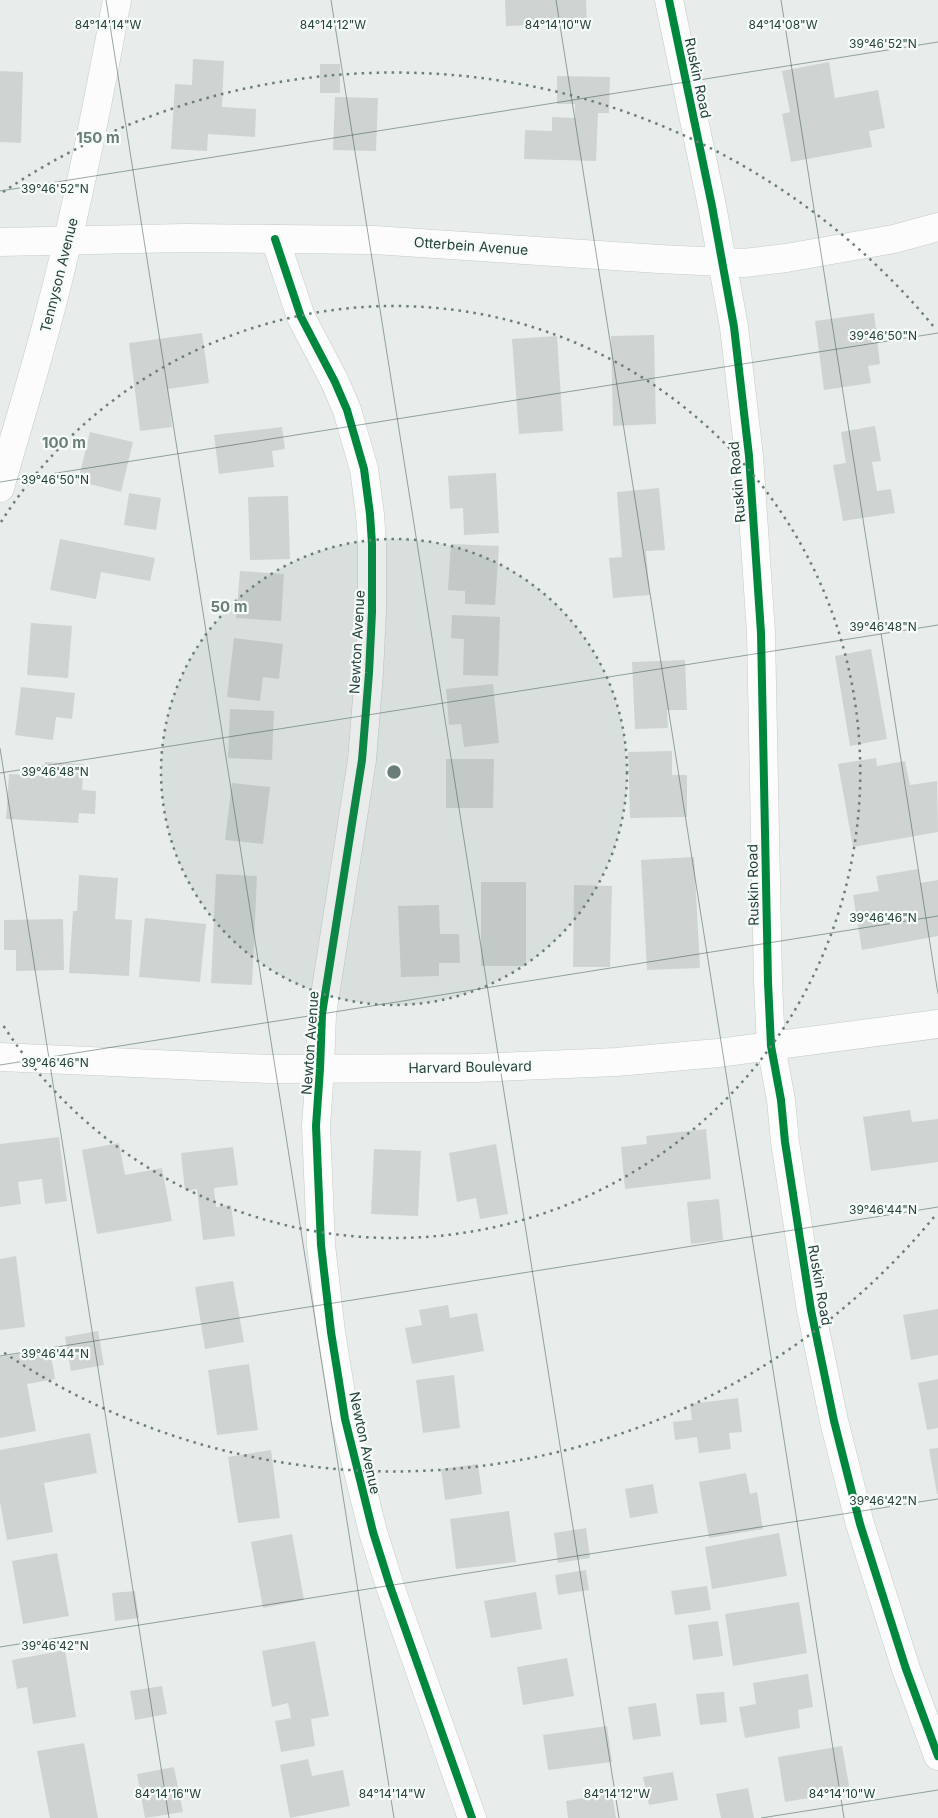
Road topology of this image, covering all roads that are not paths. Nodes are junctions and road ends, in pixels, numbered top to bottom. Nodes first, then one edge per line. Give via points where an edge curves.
1 (117, 0) edge
2 (669, 0) edge
3 (938, 227) edge
4 (275, 239) junction
5 (68, 240) junction
6 (0, 242) edge
7 (722, 262) junction
8 (0, 488) edge
9 (938, 1024) edge
10 (771, 1046) junction
11 (0, 1057) edge
12 (320, 1069) junction
13 (938, 1756) edge
14 (472, 1818) edge

1 - 5 street, Tennyson Avenue
2 - 7 street, Ruskin Road
3 - 7 street, Otterbein Avenue via 894,240 786,258
4 - 5 street, Otterbein Avenue
4 - 7 street, Otterbein Avenue via 374,240
4 - 12 street, Newton Avenue via 301,317 346,410 364,469 372,544 370,656 362,760 322,1014
5 - 6 street, Otterbein Avenue
5 - 8 street, Tennyson Avenue
7 - 10 street, Ruskin Road via 734,327 749,456 761,633
9 - 10 street, Harvard Boulevard
10 - 12 street, Harvard Boulevard via 616,1062 475,1068
10 - 13 street, Ruskin Road via 811,1310 834,1421 860,1524 906,1669
11 - 12 street, Harvard Boulevard via 269,1070
12 - 14 street, Newton Avenue via 316,1126 321,1245 345,1419 372,1532

